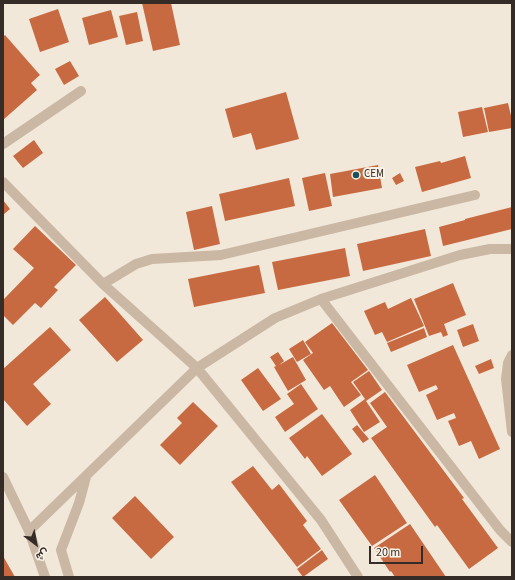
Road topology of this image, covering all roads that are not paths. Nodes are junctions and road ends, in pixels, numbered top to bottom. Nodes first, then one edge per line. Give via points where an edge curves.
1 (81, 91) dead end
2 (3, 144) edge
3 (3, 182) edge
4 (475, 194) dead end
5 (512, 249) edge
6 (103, 284) junction
7 (321, 299) junction
8 (512, 355) edge
9 (197, 368) junction
10 (512, 432) edge
11 (87, 475) junction
12 (3, 477) edge
13 (29, 531) junction
14 (512, 542) edge
15 (45, 577) edge
16 (69, 577) edge
17 (358, 577) edge

1 - 2 street
3 - 6 street
4 - 6 street via 220,255 152,259 136,264
5 - 7 street via 490,249 460,255
6 - 9 street
7 - 9 street via 275,318
7 - 14 street via 500,530
8 - 10 street via 506,379
9 - 11 street
9 - 17 street via 321,520
11 - 13 street
11 - 16 street via 61,550
12 - 13 street
13 - 15 street

